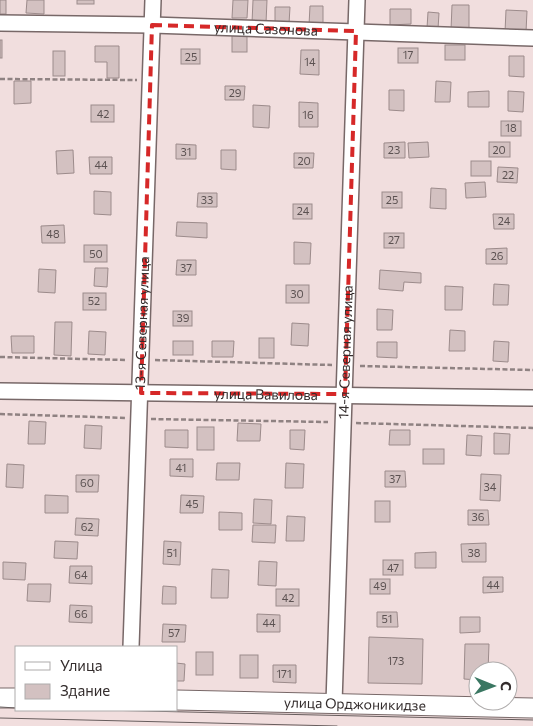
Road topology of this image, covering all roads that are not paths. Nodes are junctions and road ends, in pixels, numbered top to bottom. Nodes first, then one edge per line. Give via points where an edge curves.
1 (153, 0) edge
2 (357, 0) edge
3 (0, 23) edge
4 (152, 25) junction
5 (356, 31) junction
6 (533, 38) edge
7 (0, 391) edge
8 (141, 393) junction
9 (345, 394) junction
10 (533, 398) edge
11 (131, 646) edge
12 (0, 698) edge
13 (15, 698) edge
14 (178, 700) edge
15 (334, 703) junction
16 (533, 708) edge

1 - 4 street, 13-я Северная улица
2 - 5 street, 14-я Северная улица
3 - 4 street, улица Сазонова
4 - 5 street, улица Сазонова
4 - 8 street, 13-я Северная улица
5 - 6 street, улица Сазонова
5 - 9 street, 14-я Северная улица
7 - 8 street, улица Вавилова
8 - 9 street, улица Вавилова
8 - 11 street, 13-я Северная улица
9 - 10 street, улица Вавилова
9 - 15 street, 14-я Северная улица
12 - 13 main road
14 - 15 main road, улица Орджоникидзе
15 - 16 main road, улица Орджоникидзе

